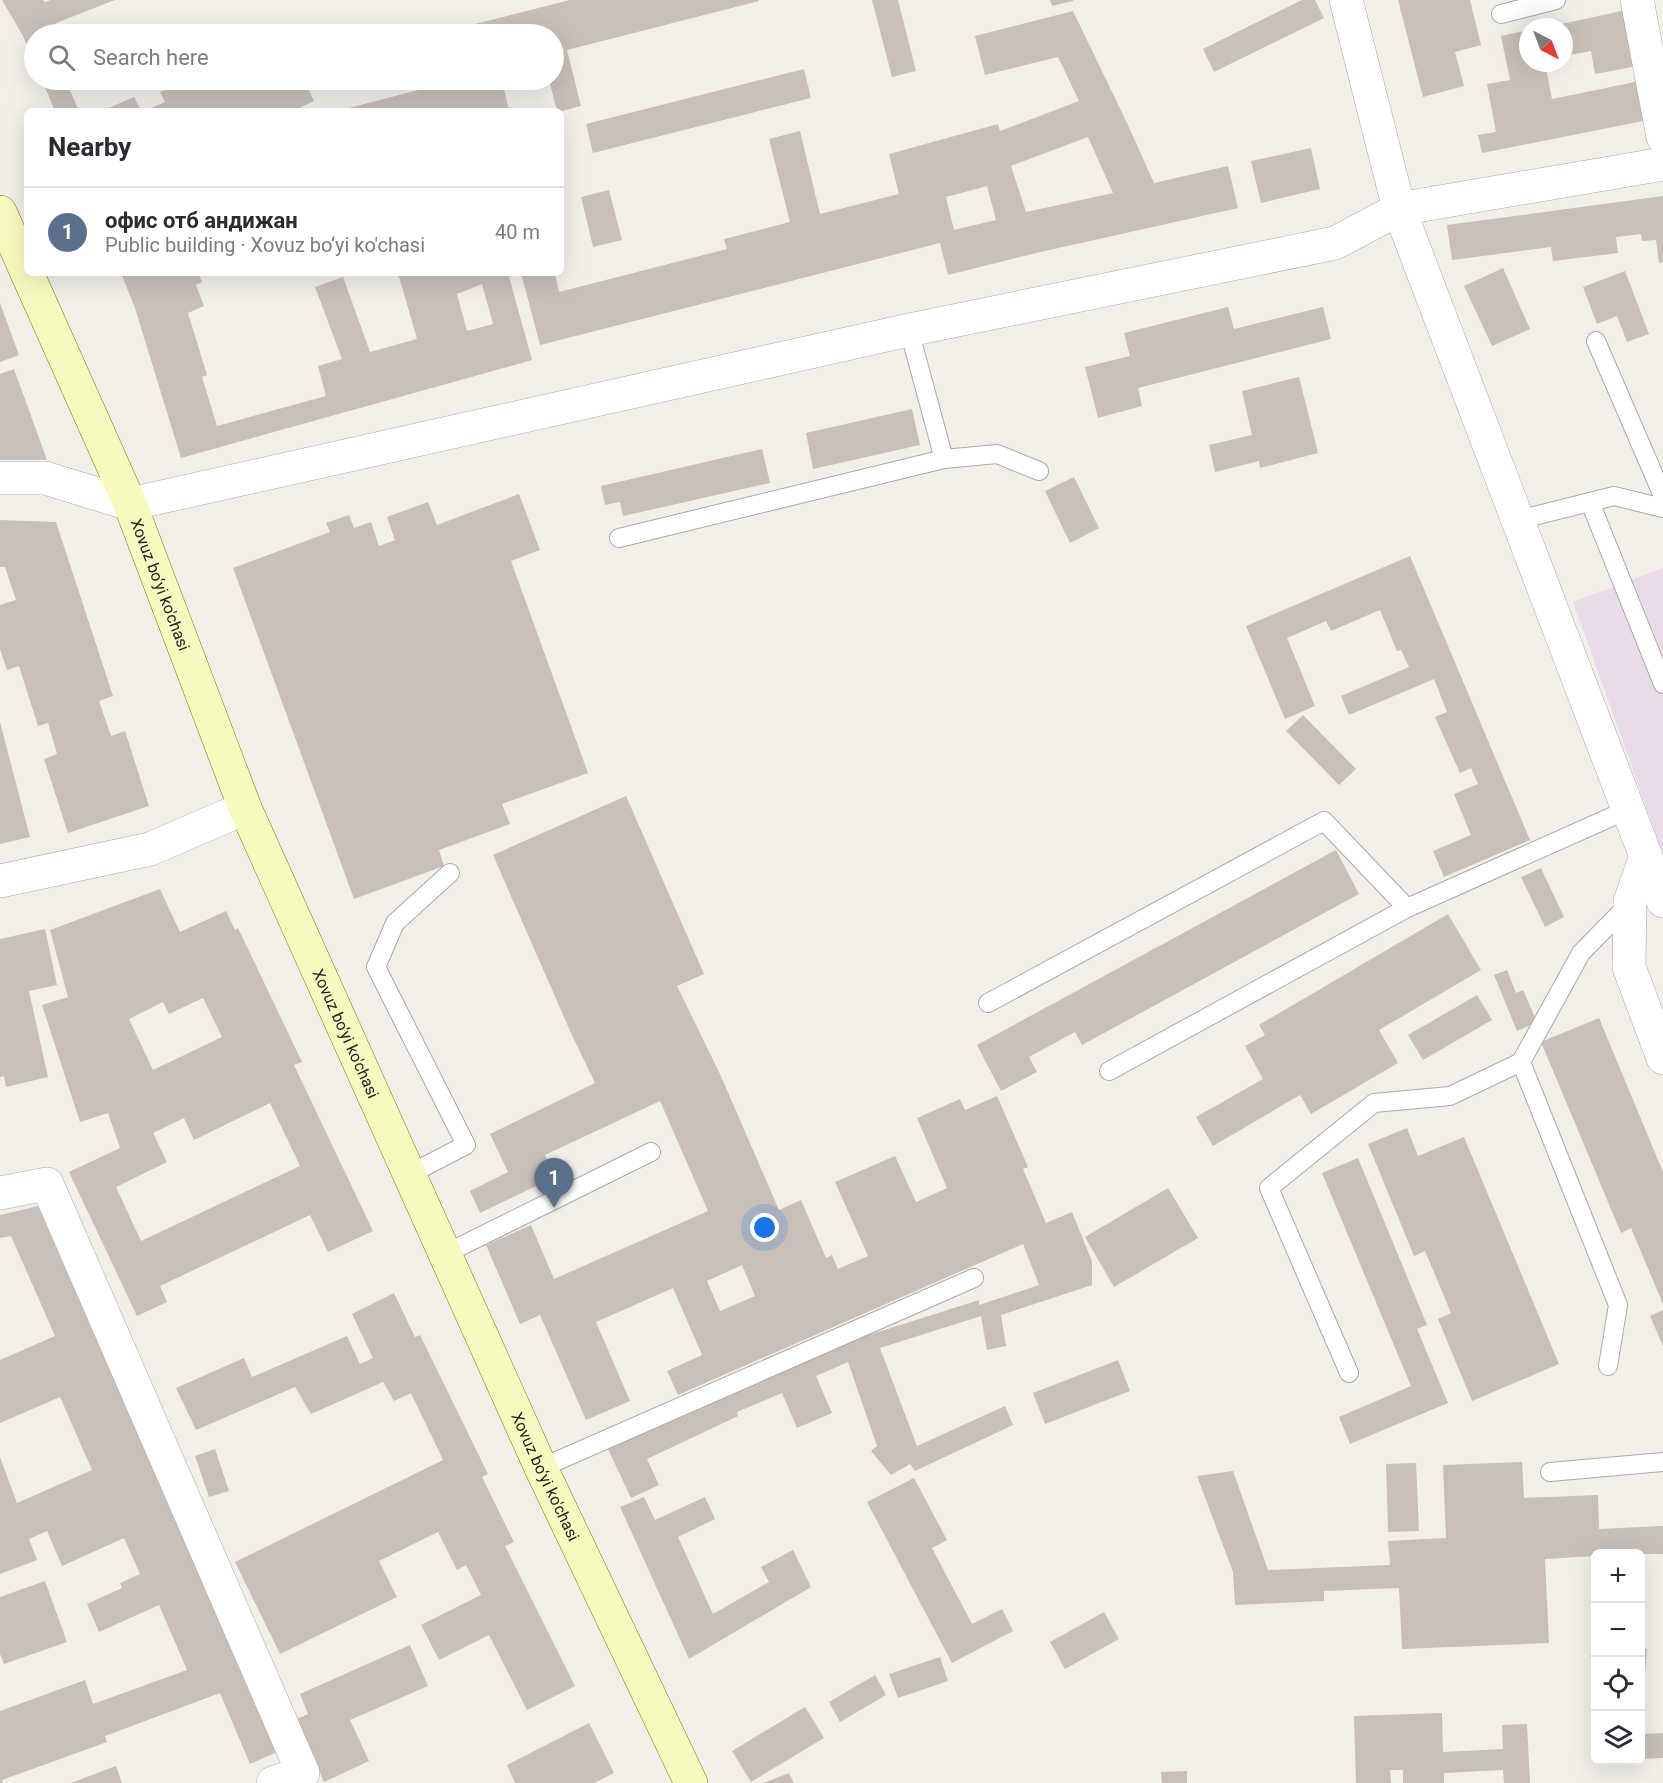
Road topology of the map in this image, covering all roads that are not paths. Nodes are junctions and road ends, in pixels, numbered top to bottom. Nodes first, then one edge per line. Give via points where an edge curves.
1 (1346, 0) edge
2 (1556, 0) edge
3 (1637, 0) edge
4 (1501, 14) dead end
5 (1663, 137) edge
6 (1663, 164) edge
7 (1399, 209) junction
8 (0, 212) edge
9 (24, 266) edge
10 (28, 276) edge
11 (909, 330) junction
12 (1596, 341) dead end
13 (944, 459) junction
14 (1039, 471) dead end
15 (0, 478) edge
16 (1663, 496) edge
17 (1590, 502) junction
18 (130, 504) junction
19 (1663, 508) edge
20 (1518, 520) junction
21 (619, 538) dead end
22 (1663, 684) edge
23 (245, 808) junction
24 (1627, 810) junction
25 (1645, 859) junction
26 (450, 873) dead end
27 (0, 881) edge
28 (1663, 901) edge
29 (1630, 902) junction
30 (1407, 908) junction
31 (988, 1003) dead end
32 (1663, 1058) edge
33 (1521, 1062) junction
34 (1109, 1071) dead end
35 (651, 1152) dead end
36 (410, 1174) junction
37 (0, 1192) edge
38 (445, 1254) junction
39 (974, 1278) dead end
40 (1608, 1366) dead end
41 (1349, 1373) dead end
42 (1663, 1462) edge
43 (541, 1468) junction
44 (1551, 1472) dead end
45 (273, 1783) edge
46 (691, 1783) edge

1 - 7 street
2 - 4 lane
3 - 5 street
6 - 7 street
7 - 11 street via 1335,243
7 - 20 street
8 - 9 main road, Xovuz bo‘yi ko'chasi
10 - 18 main road, Xovuz bo‘yi ko'chasi
11 - 13 lane
11 - 18 street
12 - 16 lane
13 - 14 lane via 996,454
13 - 21 lane
15 - 18 street via 45,478
17 - 19 lane via 1614,496
17 - 20 lane
17 - 22 lane
18 - 23 main road, Xovuz bo‘yi ko'chasi
20 - 24 street
23 - 27 street via 150,849
23 - 36 main road, Xovuz bo‘yi ko'chasi
24 - 25 street
24 - 30 lane
25 - 28 street
25 - 29 street
26 - 36 lane via 395,923 376,967 466,1145
29 - 32 street via 1629,967
29 - 33 lane via 1581,953
30 - 31 lane via 1324,821
30 - 34 lane
33 - 40 lane via 1618,1305
33 - 41 lane via 1450,1096 1374,1103 1269,1188
35 - 38 lane
36 - 38 main road, Xovuz bo‘yi ko'chasi
37 - 45 street via 47,1184 303,1773
38 - 43 main road, Xovuz bo‘yi ko'chasi
39 - 43 lane
42 - 44 lane
43 - 46 main road, Xovuz bo‘yi ko'chasi

